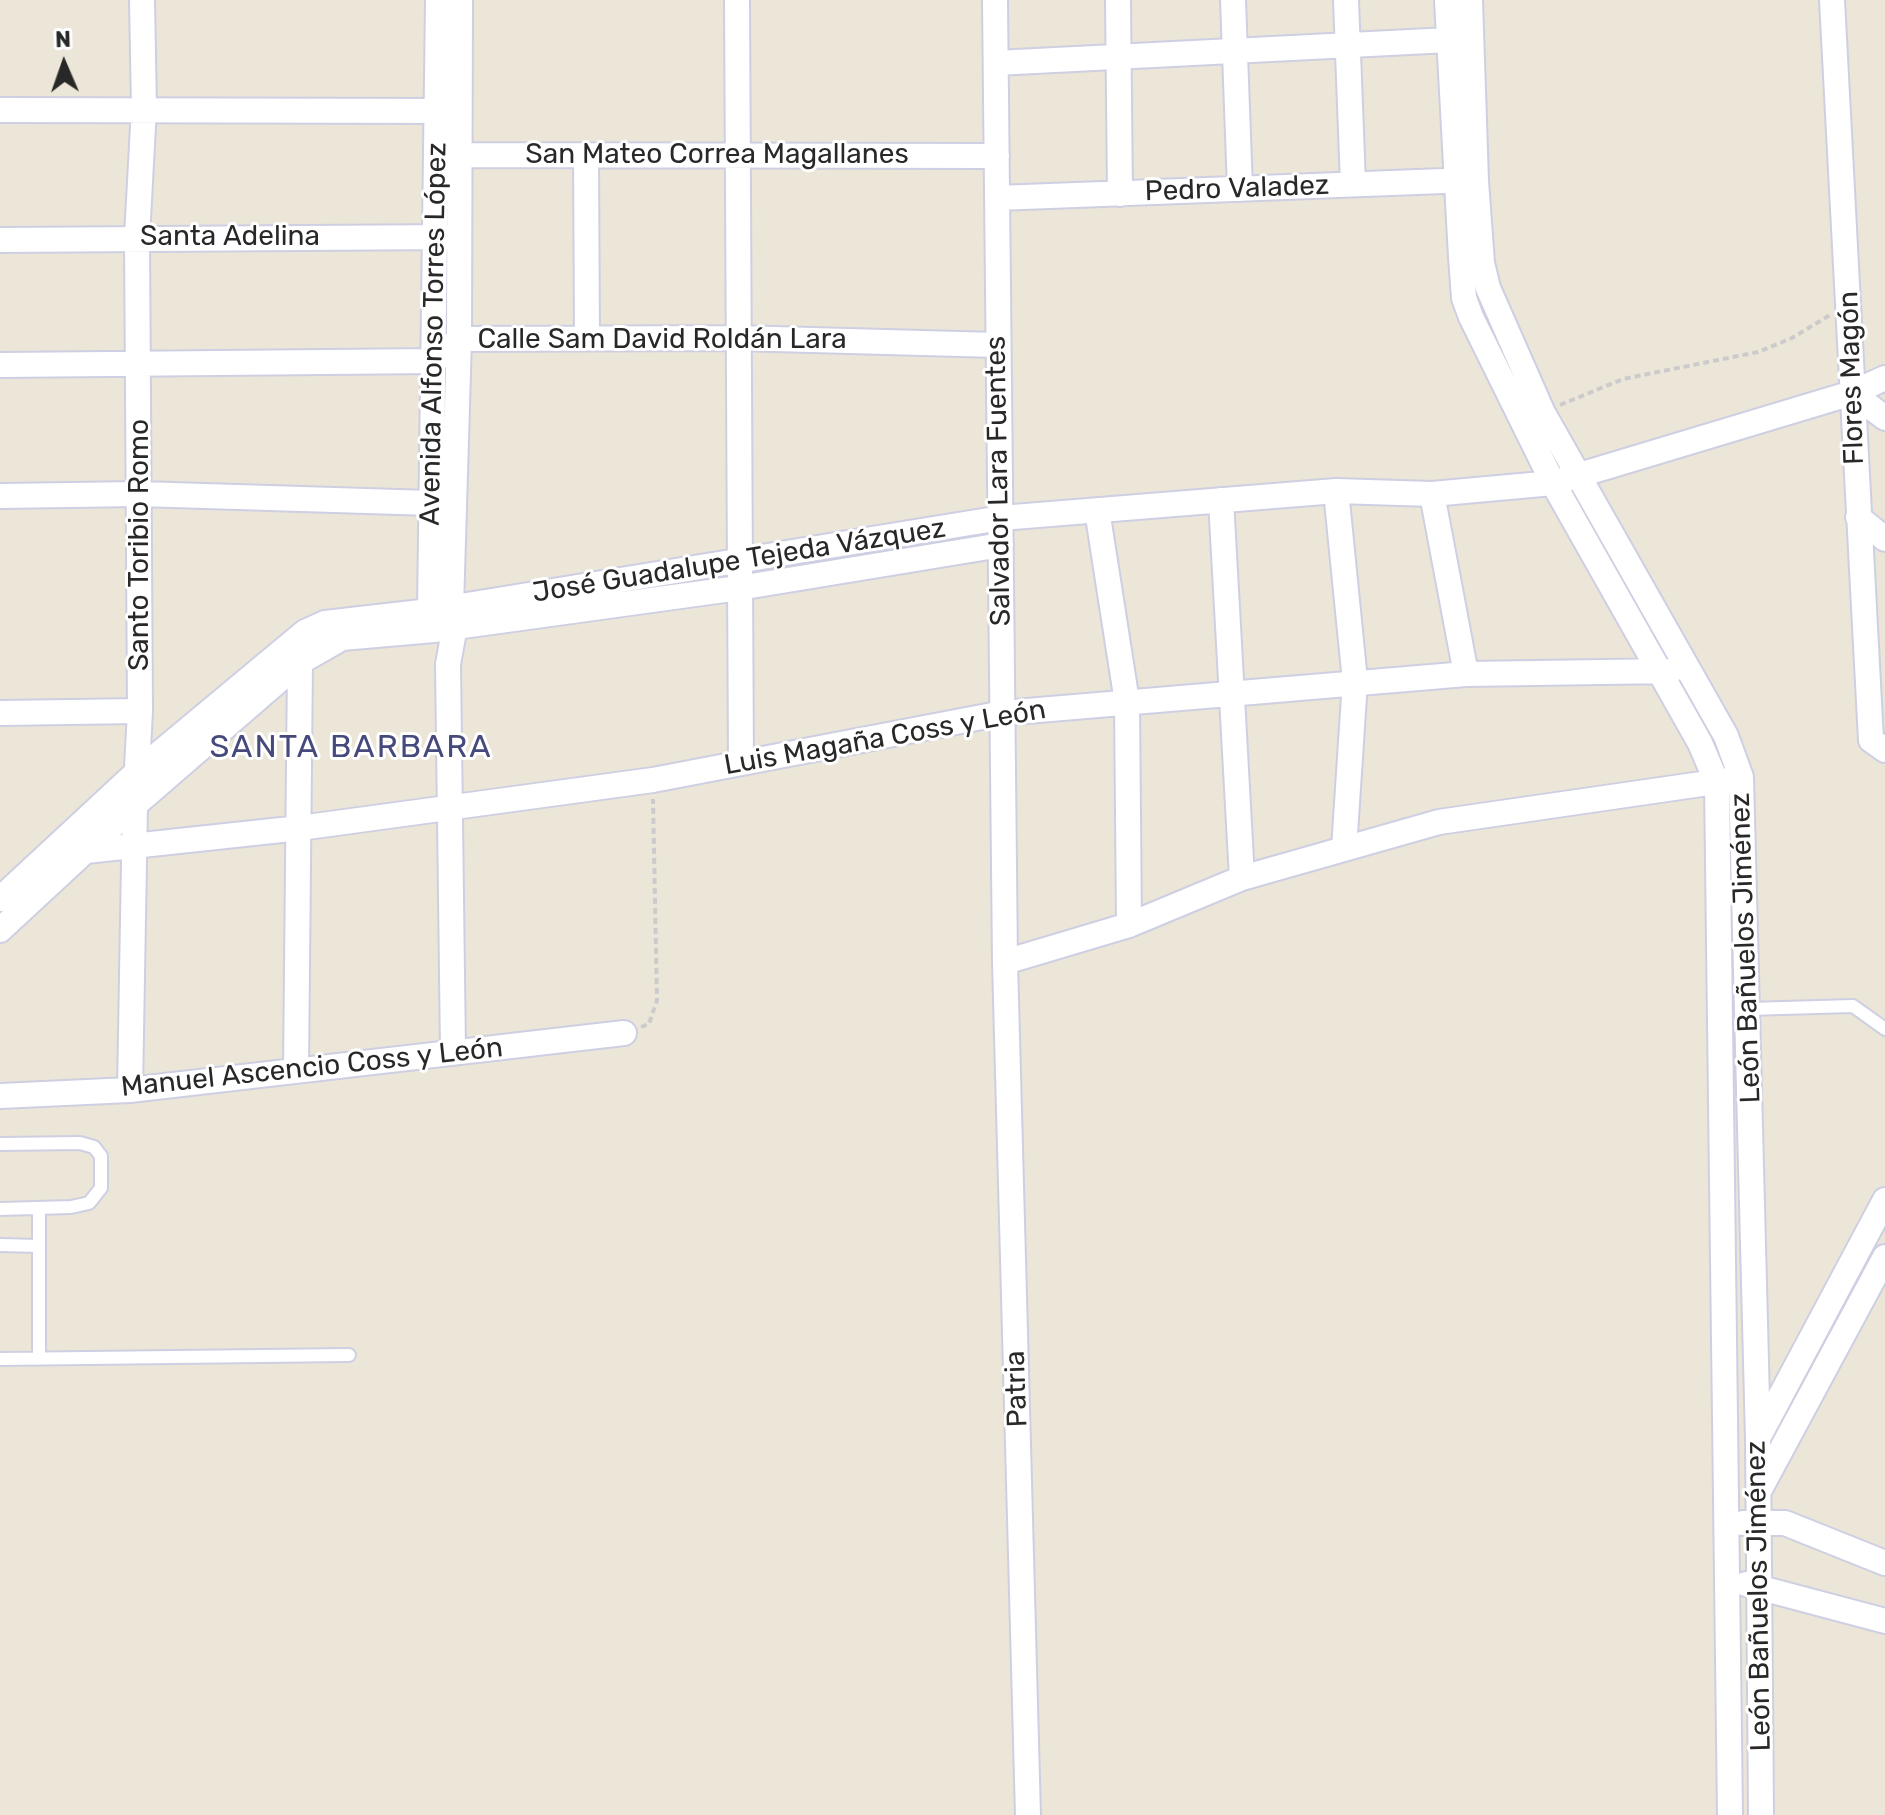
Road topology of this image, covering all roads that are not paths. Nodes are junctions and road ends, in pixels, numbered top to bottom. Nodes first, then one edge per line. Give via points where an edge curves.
1 (142, 0) edge
2 (438, 0) edge
3 (460, 0) edge
4 (737, 0) edge
5 (995, 0) edge
6 (1118, 0) edge
7 (1233, 0) edge
8 (1346, 0) edge
9 (1447, 0) edge
10 (1470, 0) edge
11 (1832, 0) edge
12 (1449, 40) junction
13 (1348, 45) junction
14 (1235, 51) junction
15 (1119, 58) junction
16 (996, 63) junction
17 (144, 108) junction
18 (0, 110) edge
19 (448, 111) junction
20 (449, 155) junction
21 (586, 155) junction
22 (738, 155) junction
23 (997, 156) junction
24 (1466, 180) junction
25 (1353, 184) junction
26 (1240, 189) junction
27 (1120, 194) junction
28 (997, 198) junction
29 (137, 237) junction
30 (449, 237) junction
31 (0, 240) edge
32 (1488, 288) junction
33 (1464, 298) junction
34 (587, 337) junction
35 (737, 338) junction
36 (459, 339) junction
37 (997, 345) junction
38 (435, 361) junction
39 (0, 365) edge
40 (138, 365) junction
41 (1885, 378) edge
42 (1852, 393) junction
43 (1885, 418) edge
44 (1579, 476) junction
45 (1553, 483) junction
46 (1336, 491) junction
47 (140, 494) junction
48 (1432, 494) junction
49 (0, 496) edge
50 (1221, 500) junction
51 (431, 503) junction
52 (1097, 510) junction
53 (1858, 517) junction
54 (1001, 518) junction
55 (1885, 539) edge
56 (1001, 545) junction
57 (739, 561) junction
58 (739, 588) junction
59 (442, 619) junction
60 (300, 662) junction
61 (1689, 669) junction
62 (1659, 671) junction
63 (1466, 674) junction
64 (1355, 681) junction
65 (1234, 692) junction
66 (1127, 702) junction
67 (140, 711) junction
68 (0, 713) edge
69 (1003, 713) junction
70 (1885, 750) edge
71 (741, 763) junction
72 (138, 771) junction
73 (1729, 780) junction
74 (135, 805) junction
75 (453, 807) junction
76 (300, 828) junction
77 (135, 849) junction
78 (1344, 849) junction
79 (86, 851) junction
80 (1242, 878) junction
81 (2, 895) edge
82 (1129, 925) junction
83 (0, 930) edge
84 (1005, 962) junction
85 (1748, 1009) junction
86 (1885, 1029) edge
87 (624, 1033) road end
88 (453, 1051) junction
89 (296, 1070) junction
90 (130, 1090) junction
91 (0, 1096) edge
92 (0, 1144) edge
93 (39, 1208) junction
94 (0, 1209) edge
95 (1882, 1213) edge
96 (0, 1245) edge
97 (39, 1246) junction
98 (1885, 1257) edge
99 (1829, 1305) junction
100 (1851, 1318) junction
101 (349, 1355) dead end
102 (0, 1359) edge
103 (39, 1359) junction
104 (1758, 1439) junction
105 (1758, 1495) junction
106 (1727, 1500) junction
107 (1759, 1521) junction
108 (1727, 1525) junction
109 (1885, 1563) edge
110 (1728, 1581) junction
111 (1760, 1587) junction
112 (1885, 1621) edge
113 (1028, 1815) edge
114 (1730, 1815) edge
115 (1761, 1815) edge

1 - 17 street, Santo Toribio Romo
2 - 19 street, Avenida Alfonso Torres López
3 - 19 street, Avenida Alfonso Torres López
4 - 22 street
5 - 16 street, Salvador Lara Fuentes
6 - 15 street
7 - 14 street
8 - 13 street
9 - 12 street, León Bañuelos Jiménez
10 - 24 street, León Bañuelos Jiménez
11 - 42 street, Flores Magón
12 - 13 street
12 - 24 street, León Bañuelos Jiménez
13 - 14 street
13 - 25 street
14 - 15 street
14 - 26 street
15 - 16 street
15 - 27 street
16 - 23 street, Salvador Lara Fuentes
17 - 18 street
17 - 19 street
17 - 29 street, Santo Toribio Romo
19 - 20 street, Avenida Alfonso Torres López
20 - 21 street, San Mateo Correa Magallanes
20 - 30 street, Avenida Alfonso Torres López
21 - 22 street, San Mateo Correa Magallanes
21 - 34 street
22 - 23 street, San Mateo Correa Magallanes
22 - 35 street
23 - 28 street, Salvador Lara Fuentes
24 - 25 street, Pedro Valadez
24 - 32 street, León Bañuelos Jiménez
24 - 33 street, León Bañuelos Jiménez
25 - 26 street, Pedro Valadez
26 - 27 street, Pedro Valadez
27 - 28 street, Pedro Valadez
28 - 37 street, Salvador Lara Fuentes
29 - 30 street, Santa Adelina
29 - 31 street, Santa Adelina
29 - 40 street, Santo Toribio Romo
30 - 36 street, Avenida Alfonso Torres López
30 - 38 street, Avenida Alfonso Torres López
32 - 33 street
32 - 44 street, León Bañuelos Jiménez via 1543,413
33 - 45 street, León Bañuelos Jiménez
34 - 35 street, Calle Sam David Roldán Lara
34 - 36 street, Calle Sam David Roldán Lara
35 - 37 street, Calle Sam David Roldán Lara
35 - 57 street
36 - 38 street, Calle Sam David Roldán Lara
36 - 59 street, Avenida Alfonso Torres López
37 - 54 street, Salvador Lara Fuentes
38 - 40 street
38 - 51 street, Avenida Alfonso Torres López
39 - 40 street
40 - 47 street, Santo Toribio Romo
41 - 42 street, José Guadalupe Tejeda Vázquez
42 - 43 street
42 - 44 street, José Guadalupe Tejeda Vázquez
42 - 53 street, Flores Magón
44 - 45 street, José Guadalupe Tejeda Vázquez
44 - 61 street, León Bañuelos Jiménez
45 - 48 street, José Guadalupe Tejeda Vázquez
45 - 62 street, León Bañuelos Jiménez
46 - 48 street, José Guadalupe Tejeda Vázquez
46 - 50 street, José Guadalupe Tejeda Vázquez
46 - 64 street
47 - 49 street
47 - 51 street
47 - 67 street, Santo Toribio Romo
48 - 63 street
50 - 52 street, José Guadalupe Tejeda Vázquez
50 - 65 street
51 - 59 street, Avenida Alfonso Torres López
52 - 54 street, José Guadalupe Tejeda Vázquez
52 - 66 street
53 - 55 street
53 - 70 street, Flores Magón via 1871,740
54 - 56 street, Salvador Lara Fuentes
54 - 57 street, José Guadalupe Tejeda Vázquez
56 - 58 street, José Guadalupe Tejeda Vázquez
56 - 69 street, Salvador Lara Fuentes
57 - 58 street
57 - 59 street, José Guadalupe Tejeda Vázquez
58 - 59 street, José Guadalupe Tejeda Vázquez
58 - 71 street
59 - 60 street, José Guadalupe Tejeda Vázquez via 342,638
59 - 72 street, José Guadalupe Tejeda Vázquez via 325,623 305,632
59 - 75 street, Avenida Alfonso Torres López
60 - 74 street, José Guadalupe Tejeda Vázquez
60 - 76 street
61 - 62 street, Luis Magaña Coss y León
61 - 73 street, León Bañuelos Jiménez via 1726,736
62 - 63 street, Luis Magaña Coss y León
62 - 73 street, León Bañuelos Jiménez via 1700,743
63 - 64 street, Luis Magaña Coss y León
64 - 65 street, Luis Magaña Coss y León
64 - 78 street
65 - 66 street, Luis Magaña Coss y León
65 - 80 street
66 - 69 street, Luis Magaña Coss y León
66 - 82 street
67 - 68 street
67 - 72 street, Santo Toribio Romo
69 - 71 street, Luis Magaña Coss y León
69 - 84 street, Salvador Lara Fuentes
71 - 75 street, Luis Magaña Coss y León
72 - 74 street, Santo Toribio Romo
72 - 81 street, José Guadalupe Tejeda Vázquez
73 - 78 street via 1439,822
73 - 85 street, León Bañuelos Jiménez
73 - 106 street, León Bañuelos Jiménez
74 - 77 street, Santo Toribio Romo
74 - 79 street, José Guadalupe Tejeda Vázquez
75 - 76 street, Luis Magaña Coss y León
75 - 88 street, Avenida Alfonso Torres López
76 - 77 street, Luis Magaña Coss y León
76 - 89 street
77 - 79 street, Luis Magaña Coss y León
77 - 90 street, Santo Toribio Romo
78 - 80 street
79 - 83 street, José Guadalupe Tejeda Vázquez
80 - 82 street
82 - 84 street
84 - 113 street, Patria
85 - 86 lane via 1853,1006
85 - 104 street, León Bañuelos Jiménez
87 - 88 street, Manuel Ascencio Coss y León
88 - 89 street, Manuel Ascencio Coss y León
89 - 90 street, Manuel Ascencio Coss y León
90 - 91 street, Manuel Ascencio Coss y León
92 - 93 lane via 80,1143 101,1156 101,1188 89,1203
93 - 94 lane
93 - 97 lane
95 - 99 street
96 - 97 lane
97 - 103 lane
98 - 100 street
99 - 100 street
99 - 104 street
100 - 105 street
101 - 103 lane
102 - 103 lane
104 - 105 street, León Bañuelos Jiménez
104 - 106 street
105 - 106 street
105 - 107 street, León Bañuelos Jiménez
106 - 108 street, León Bañuelos Jiménez
107 - 108 street
107 - 109 street via 1785,1523
107 - 111 street, León Bañuelos Jiménez
108 - 110 street, León Bañuelos Jiménez
110 - 111 street
110 - 114 street, León Bañuelos Jiménez
111 - 112 street
111 - 115 street, León Bañuelos Jiménez

